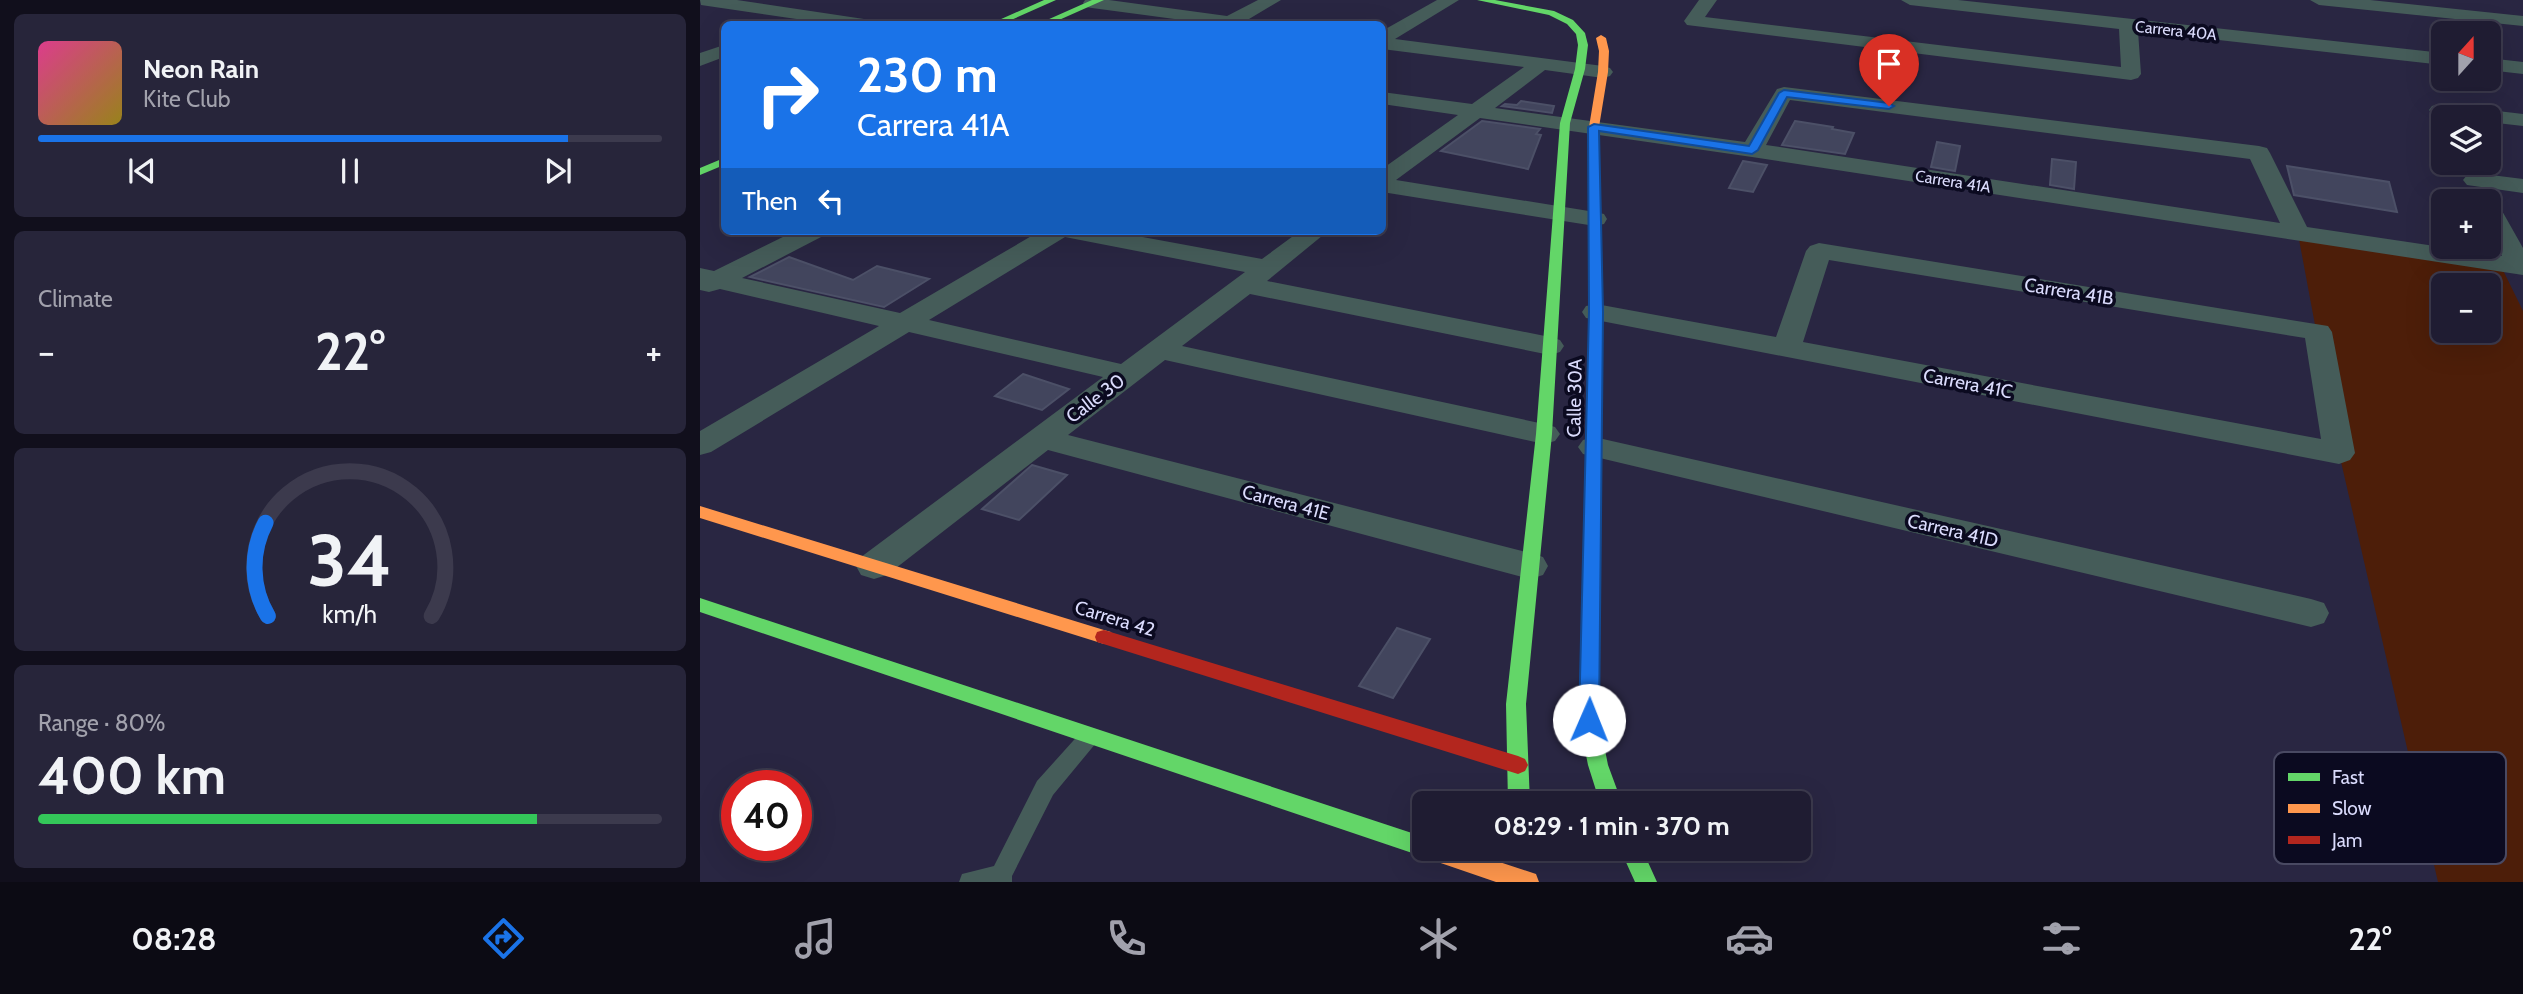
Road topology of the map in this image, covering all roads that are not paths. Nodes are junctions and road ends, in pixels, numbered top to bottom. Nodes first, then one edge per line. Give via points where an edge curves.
1 (701, 0) edge
2 (1052, 0) edge
3 (1272, 0) edge
4 (1450, 0) edge
5 (1480, 0) edge
6 (1524, 0) edge
7 (1708, 0) edge
8 (1910, 0) edge
9 (2319, 0) edge
10 (1096, 2) edge
11 (852, 4) dead end
12 (1559, 11) junction
13 (816, 17) junction
14 (805, 21) edge
15 (843, 21) edge
16 (1002, 21) edge
17 (1049, 21) edge
18 (1214, 21) edge
19 (1230, 21) edge
20 (2523, 21) edge
21 (2128, 24) junction
22 (1386, 39) edge
23 (1386, 42) edge
24 (721, 54) edge
25 (2431, 58) edge
26 (1541, 64) junction
27 (2501, 65) edge
28 (2523, 68) edge
29 (704, 69) edge
30 (1580, 69) junction
31 (1603, 72) junction
32 (1386, 99) edge
33 (1475, 111) junction
34 (2501, 117) edge
35 (2523, 120) edge
36 (1565, 123) junction
37 (1594, 127) junction
38 (1752, 150) junction
39 (1386, 179) edge
40 (1386, 183) edge
41 (2523, 186) edge
42 (2479, 189) edge
43 (1558, 213) junction
44 (1595, 219) junction
45 (2501, 231) edge
46 (2298, 234) junction
47 (805, 235) edge
48 (1051, 235) edge
49 (1087, 235) edge
50 (1311, 235) edge
51 (2521, 267) edge
52 (1256, 276) junction
53 (705, 282) edge
54 (1596, 312) junction
55 (904, 323) junction
56 (1550, 346) junction
57 (1787, 348) junction
58 (1159, 350) junction
59 (1127, 374) junction
60 (1544, 433) junction
61 (1042, 438) junction
62 (700, 445) edge
63 (1594, 447) junction
64 (2339, 453) joint
65 (700, 512) edge
66 (873, 566) junction
67 (1530, 566) junction
68 (700, 605) edge
69 (2311, 613) dead end
70 (1090, 735) junction
71 (1518, 765) junction
72 (1519, 791) edge
73 (1607, 791) edge
74 (1412, 843) edge
75 (1474, 861) edge
76 (1636, 861) edge
77 (1001, 878) edge
78 (1536, 878) edge
79 (970, 882) edge
80 (1646, 882) edge

1 - 13 street
2 - 16 street
3 - 19 street
4 - 22 street
5 - 12 street
6 - 12 street
7 - 21 street via 1693,21 2131,74
8 - 21 street, Carrera 40A
9 - 20 street
10 - 17 street
10 - 18 street
11 - 13 street
12 - 30 street, Calle 30A via 1580,33
12 - 31 street, Calle 30A via 1589,21 1600,34
13 - 14 street
13 - 15 street
21 - 25 street, Carrera 40A
23 - 26 street
24 - 29 street
26 - 30 street
26 - 33 street
27 - 28 street
30 - 31 street
30 - 36 street, Calle 30A
31 - 37 street, Calle 30A
32 - 33 street, Carrera 41A
33 - 36 street, Carrera 41A
33 - 39 street
34 - 35 street
36 - 37 street, Carrera 41A
36 - 43 street, Calle 30A
37 - 38 street, Carrera 41A
37 - 44 street, Calle 30A
38 - 46 street, Carrera 41A
38 - 46 street via 1784,93 2259,153
40 - 43 street
41 - 42 street via 2474,180
43 - 44 street
43 - 56 street, Calle 30A
44 - 54 street, Calle 30A
45 - 51 street
46 - 51 street, Carrera 41A
47 - 53 street
48 - 55 street
49 - 52 street
50 - 52 street, Calle 30
52 - 56 street
52 - 58 street, Calle 30
53 - 55 street
54 - 57 street, Carrera 41C
54 - 63 street, Calle 30A
55 - 59 street
55 - 62 street
56 - 60 street, Calle 30A
57 - 64 street, Carrera 41C
57 - 64 street, Carrera 41B via 1819,251 2318,332
58 - 59 street, Calle 30
58 - 60 street
59 - 61 street, Calle 30
60 - 67 street, Calle 30A
61 - 66 street, Calle 30
61 - 67 street, Carrera 41E
63 - 69 street, Carrera 41D
63 - 73 street, Calle 30A via 1589,720
65 - 66 street, Carrera 42
66 - 71 street, Carrera 42
67 - 71 street, Calle 30A via 1516,704
68 - 70 street
70 - 74 street
70 - 77 lane via 1045,788
71 - 72 street, Calle 30A
75 - 78 street
76 - 80 street
77 - 79 lane

